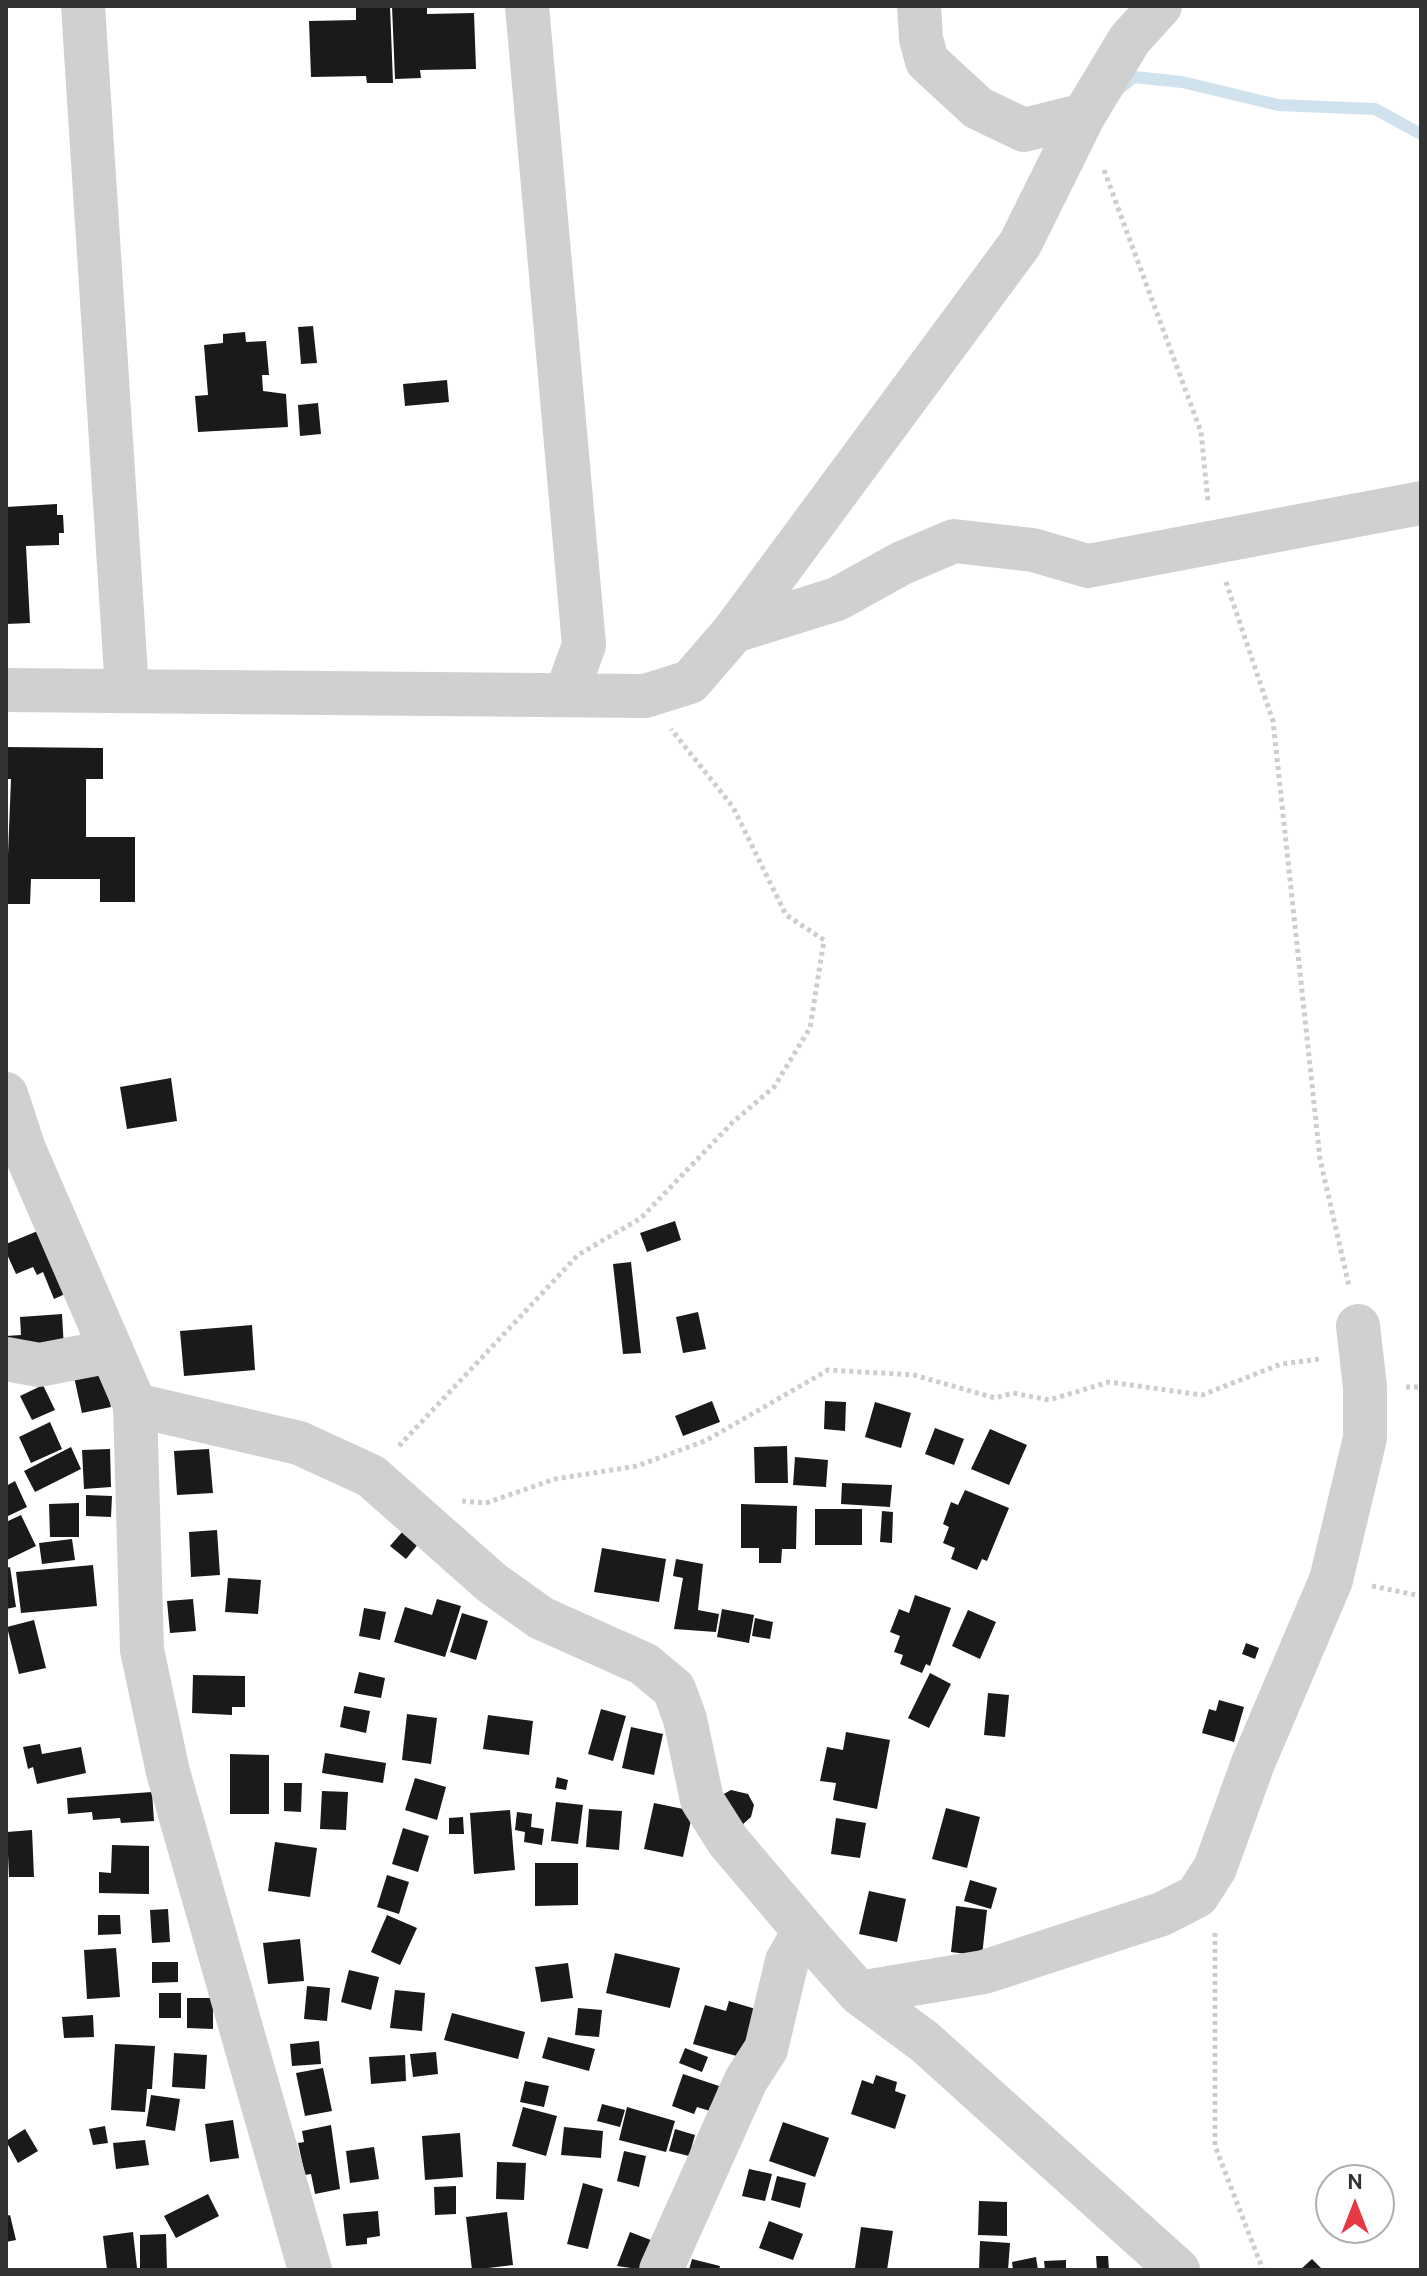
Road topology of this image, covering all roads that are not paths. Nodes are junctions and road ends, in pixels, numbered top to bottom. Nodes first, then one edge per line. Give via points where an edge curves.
1 (83, 6) edge
2 (527, 6) edge
3 (919, 6) edge
4 (1160, 6) edge
5 (1084, 115) junction
6 (1421, 503) edge
7 (734, 631) junction
8 (127, 689) junction
9 (6, 690) edge
10 (567, 692) junction
11 (6, 1094) edge
12 (1360, 1340) road end
13 (112, 1351) junction
14 (6, 1359) edge
15 (135, 1405) junction
16 (812, 1940) junction
17 (859, 1993) junction
18 (310, 2270) edge
19 (661, 2270) edge
20 (1178, 2270) edge

1 - 8 street
2 - 10 street via 584,645
3 - 5 street via 927,61 978,108 1024,130
4 - 5 street via 1130,39
5 - 7 street via 1020,244
6 - 7 street via 1088,566 1033,550 954,541 837,599
7 - 10 street via 690,682 645,696
8 - 9 street
8 - 10 street
11 - 13 street via 24,1149
12 - 17 street via 1365,1438 1331,1580 1215,1868 1197,1896 1162,1914 984,1972
13 - 14 street via 39,1365
13 - 15 street
15 - 16 street via 299,1443 384,1487 492,1583 541,1618 644,1664 674,1689 702,1800 728,1841
15 - 18 street via 142,1650 168,1772
16 - 17 street
16 - 19 street via 798,1942 787,1961 766,2049 746,2080
17 - 20 street via 925,2042

